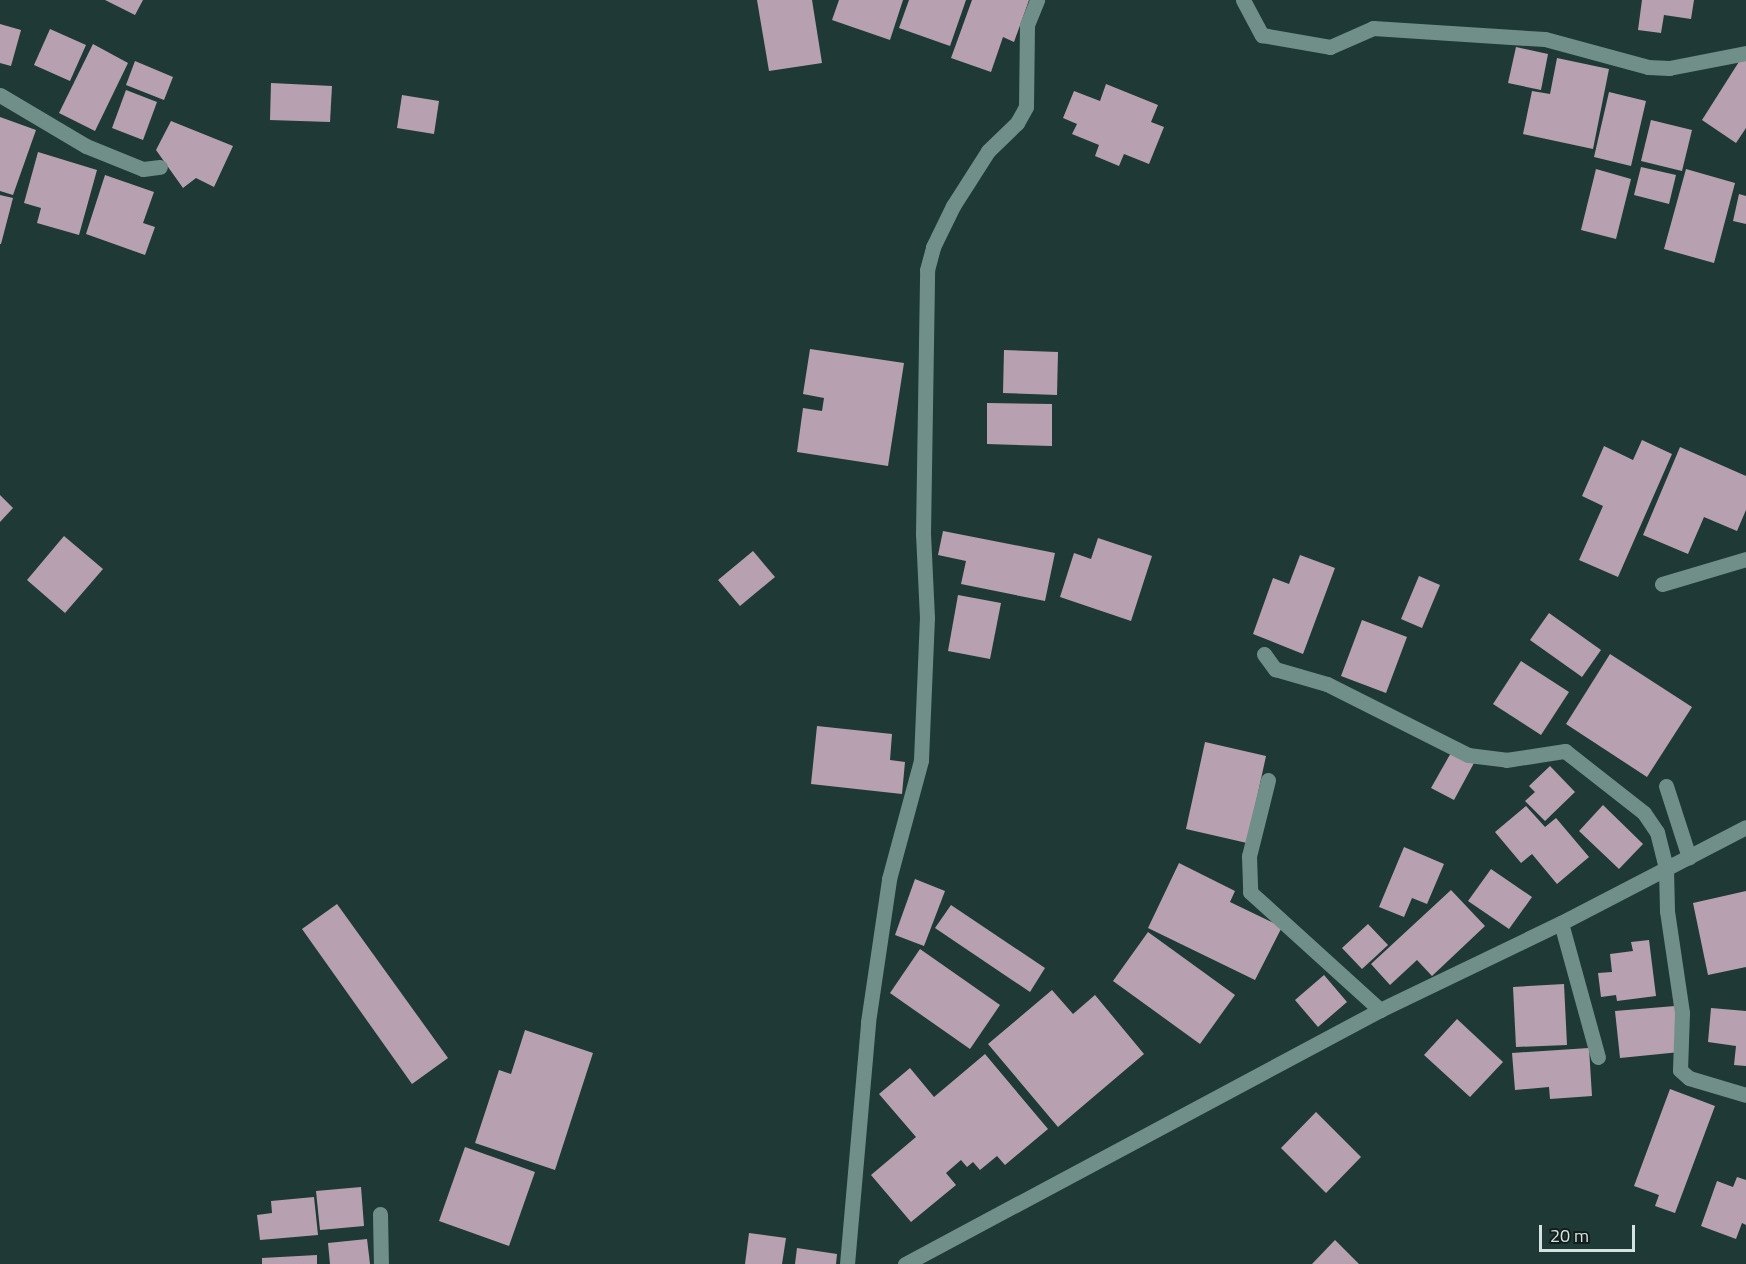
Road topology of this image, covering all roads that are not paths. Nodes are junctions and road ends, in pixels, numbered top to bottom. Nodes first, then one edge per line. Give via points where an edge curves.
1 (1037, 0) edge
2 (1243, 0) edge
3 (1746, 53) edge
4 (0, 95) edge
5 (160, 167) dead end
6 (1746, 559) edge
7 (1662, 584) dead end
8 (1264, 654) dead end
9 (1268, 780) dead end
10 (1666, 786) dead end
11 (1746, 827) edge
12 (1689, 857) junction
13 (1666, 869) junction
14 (1561, 923) junction
15 (1380, 1010) junction
16 (1598, 1058) dead end
17 (1746, 1095) edge
18 (380, 1214) dead end
19 (381, 1264) edge
20 (847, 1264) edge
21 (905, 1264) edge

1 - 20 street via 1027,25 1026,107 1017,123 988,151 953,206 933,247 927,270 927,618 921,760 889,879 868,1022
2 - 3 street via 1262,35 1330,47 1373,28 1545,39 1648,67 1669,68
4 - 5 street via 86,146 143,169
6 - 7 street
8 - 13 street via 1275,669 1327,684 1468,755 1506,760 1565,751 1652,822
9 - 15 street via 1249,856 1250,892
10 - 12 street
11 - 12 street
12 - 13 street
13 - 14 street
13 - 17 street via 1667,911 1682,1013 1680,1070 1689,1078
14 - 15 street
14 - 16 street
15 - 21 street
18 - 19 street

